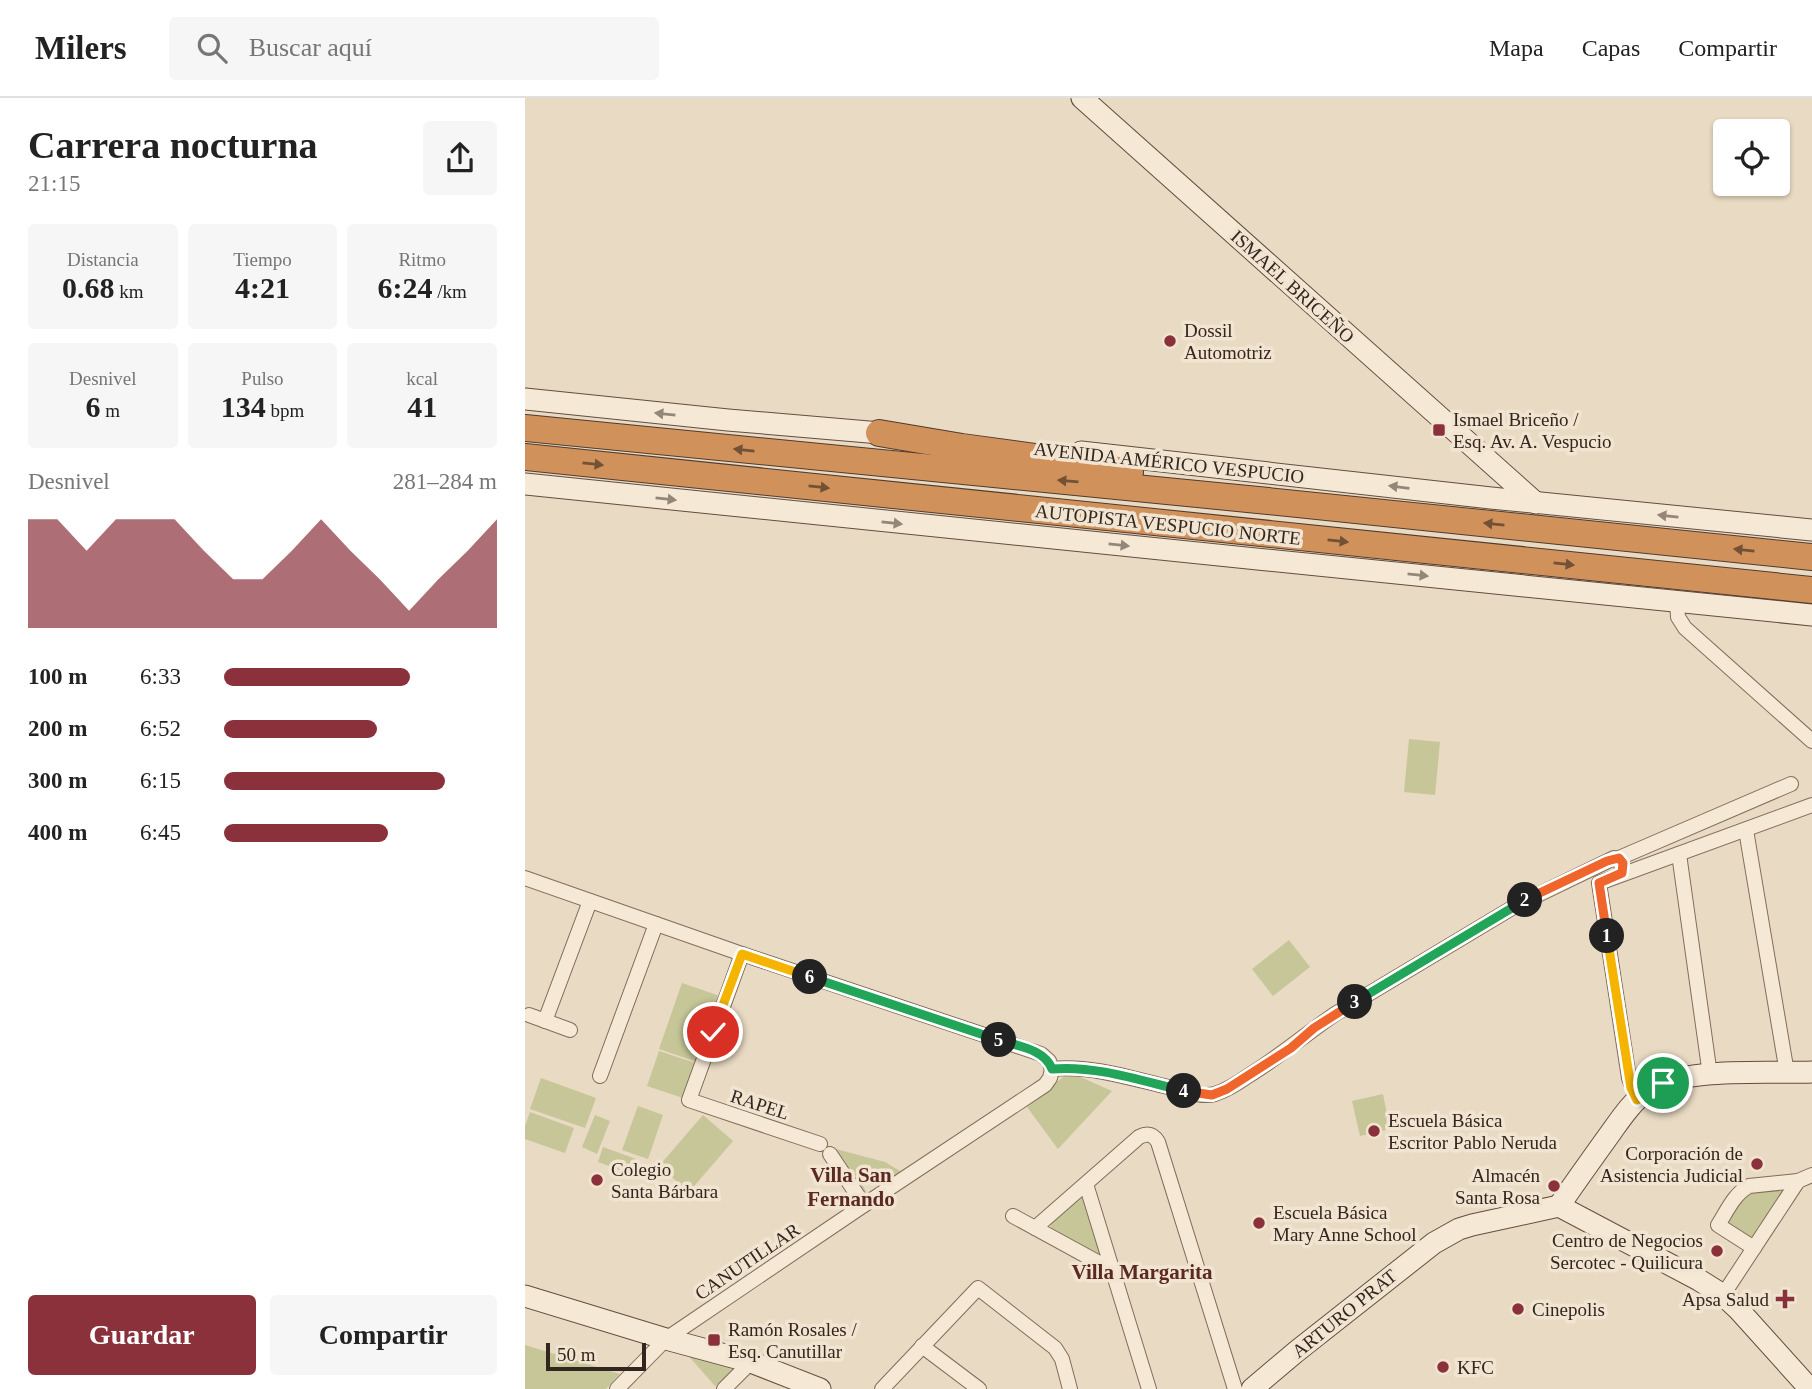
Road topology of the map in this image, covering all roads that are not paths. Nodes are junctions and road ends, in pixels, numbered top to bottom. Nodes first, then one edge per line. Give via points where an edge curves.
1 (1082, 98) edge
2 (525, 399) edge
3 (525, 428) edge
4 (879, 433) junction
5 (525, 457) edge
6 (1504, 473) junction
7 (525, 484) edge
8 (1491, 498) junction
9 (1258, 500) junction
10 (1536, 503) junction
11 (1812, 530) edge
12 (1812, 557) edge
13 (1812, 590) edge
14 (1677, 601) junction
15 (1812, 615) edge
16 (1812, 741) edge
17 (1791, 784) dead end
18 (1812, 806) edge
19 (1746, 830) junction
20 (1679, 853) junction
21 (1621, 866) junction
22 (525, 878) edge
23 (590, 901) junction
24 (656, 924) junction
25 (742, 954) junction
26 (529, 1015) dead end
27 (545, 1021) junction
28 (570, 1030) dead end
29 (1052, 1069) junction
30 (1812, 1072) edge
31 (1787, 1073) junction
32 (1710, 1074) junction
33 (600, 1076) dead end
34 (1637, 1100) junction
35 (1805, 1178) edge
36 (1086, 1184) junction
37 (864, 1205) junction
38 (1559, 1206) junction
39 (1013, 1216) dead end
40 (1035, 1228) junction
41 (1753, 1248) junction
42 (1112, 1270) junction
43 (1723, 1295) junction
44 (525, 1296) edge
45 (666, 1339) junction
46 (922, 1346) junction
47 (751, 1362) junction
48 (617, 1389) edge
49 (724, 1389) edge
50 (820, 1389) edge
51 (882, 1389) edge
52 (979, 1389) edge
53 (1070, 1389) edge
54 (1149, 1389) edge
55 (1235, 1389) edge
56 (1252, 1389) edge
57 (1810, 1389) edge

1 - 6 main road, ISMAEL BRICEÑO
4 -> 2 main road, AVENIDA AMÉRICO VESPUCIO
9 -> 3 highway, AUTOPISTA VESPUCIO NORTE
8 -> 4 main road, AVENIDA AMÉRICO VESPUCIO
4 - 9 highway via 1113,468
5 -> 13 highway, AUTOPISTA VESPUCIO NORTE
6 - 8 main road
6 - 10 main road, ISMAEL BRICEÑO
7 -> 14 main road
8 - 10 main road, AVENIDA AMÉRICO VESPUCIO
12 -> 9 highway, AUTOPISTA VESPUCIO NORTE
11 -> 10 main road, AVENIDA AMÉRICO VESPUCIO
14 - 15 main road
14 - 16 street via 1678,617 1685,628
17 - 21 street
18 - 19 street
19 - 20 street
19 - 31 street
20 - 21 street
20 - 32 street
21 - 29 street via 1607,861 1495,917 1212,1095 1086,1070
21 - 34 street via 1599,883 1629,1079
22 - 23 street
23 - 24 street
23 - 27 street
24 - 25 street
24 - 33 street
25 - 29 street via 1041,1054
25 - 37 street, RAPEL via 689,1100 825,1149
26 - 27 street
27 - 28 street
29 - 37 street, CANUTILLAR via 1045,1085
30 - 31 main road
31 - 32 main road
32 - 34 main road via 1663,1083
34 - 38 main road
35 - 41 street
35 - 41 street via 1749,1186 1736,1197 1718,1225
36 - 40 street
36 - 42 street
36 - 55 street via 1139,1137 1153,1136 1158,1142
37 - 45 street, CANUTILLAR
38 - 43 main road
38 - 56 main road, ARTURO PRAT via 1472,1225 1434,1243
39 - 40 street
40 - 42 street
41 - 43 street
42 - 54 street
43 - 57 main road
44 - 45 main road
45 - 47 main road
45 - 48 street, CANUTILLAR
46 - 51 street
46 - 52 street
46 - 53 street via 978,1288 1055,1348
47 - 49 street
47 - 50 main road

